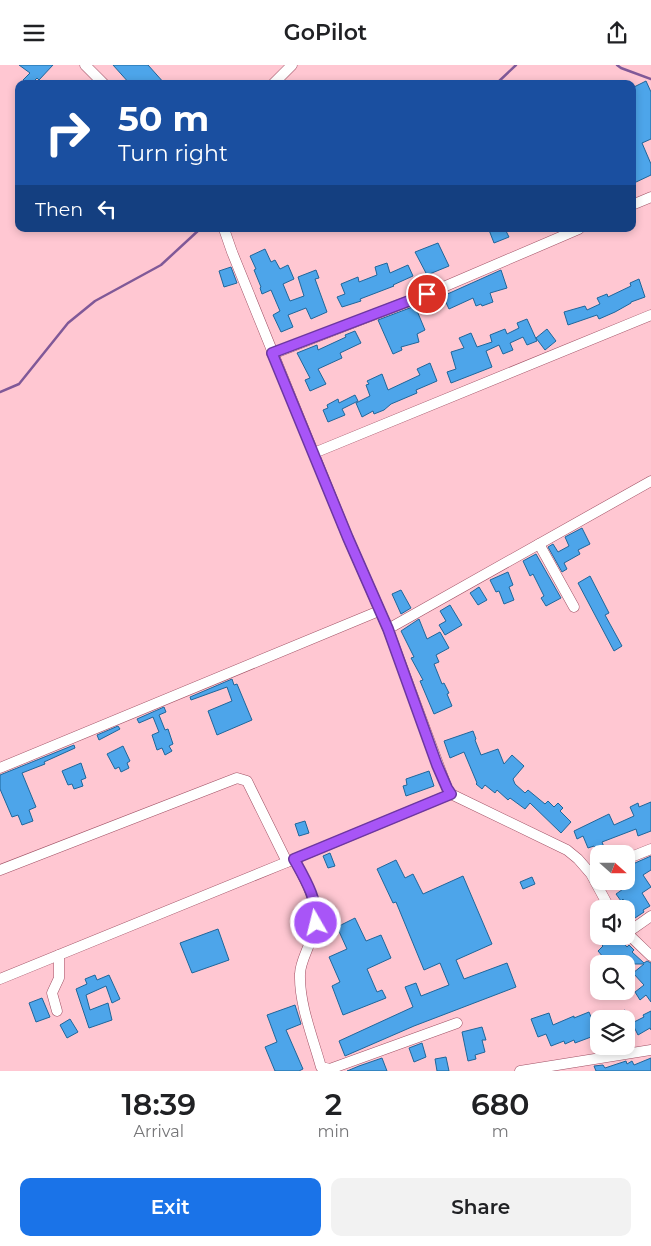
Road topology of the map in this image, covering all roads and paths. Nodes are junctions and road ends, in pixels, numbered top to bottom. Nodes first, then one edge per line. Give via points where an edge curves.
1 (85, 65) edge
2 (292, 65) edge
3 (100, 80) edge
4 (277, 80) edge
5 (651, 197) edge
6 (636, 203) edge
7 (225, 232) edge
8 (572, 232) edge
9 (651, 315) edge
10 (272, 353) junction
11 (314, 453) junction
12 (651, 481) edge
13 (539, 544) junction
14 (574, 607) dead end
15 (379, 611) junction
16 (388, 629) junction
17 (0, 768) edge
18 (451, 794) junction
19 (651, 849) edge
20 (635, 855) edge
21 (291, 861) junction
22 (590, 868) edge
23 (0, 870) edge
24 (651, 916) edge
25 (635, 927) edge
26 (635, 941) edge
27 (60, 955) junction
28 (651, 956) edge
29 (0, 979) edge
30 (57, 1011) dead end
31 (457, 1023) dead end
32 (651, 1050) edge
33 (520, 1071) edge

1 - 3 street
2 - 4 street
5 - 6 street
7 - 10 street
8 - 10 street via 427,294
9 - 11 street
10 - 11 street
11 - 15 street
12 - 13 street
13 - 14 street
13 - 16 street
15 - 16 street
15 - 17 street
16 - 18 street via 437,765
18 - 21 street
18 - 22 street via 567,850
19 - 20 street
21 - 23 street via 247,781 237,778
21 - 27 street
21 - 31 street via 310,887 317,913 300,971 300,989 321,1067 330,1069
24 - 25 street
26 - 28 street
27 - 29 street
27 - 30 street via 59,978 52,993
32 - 33 street

